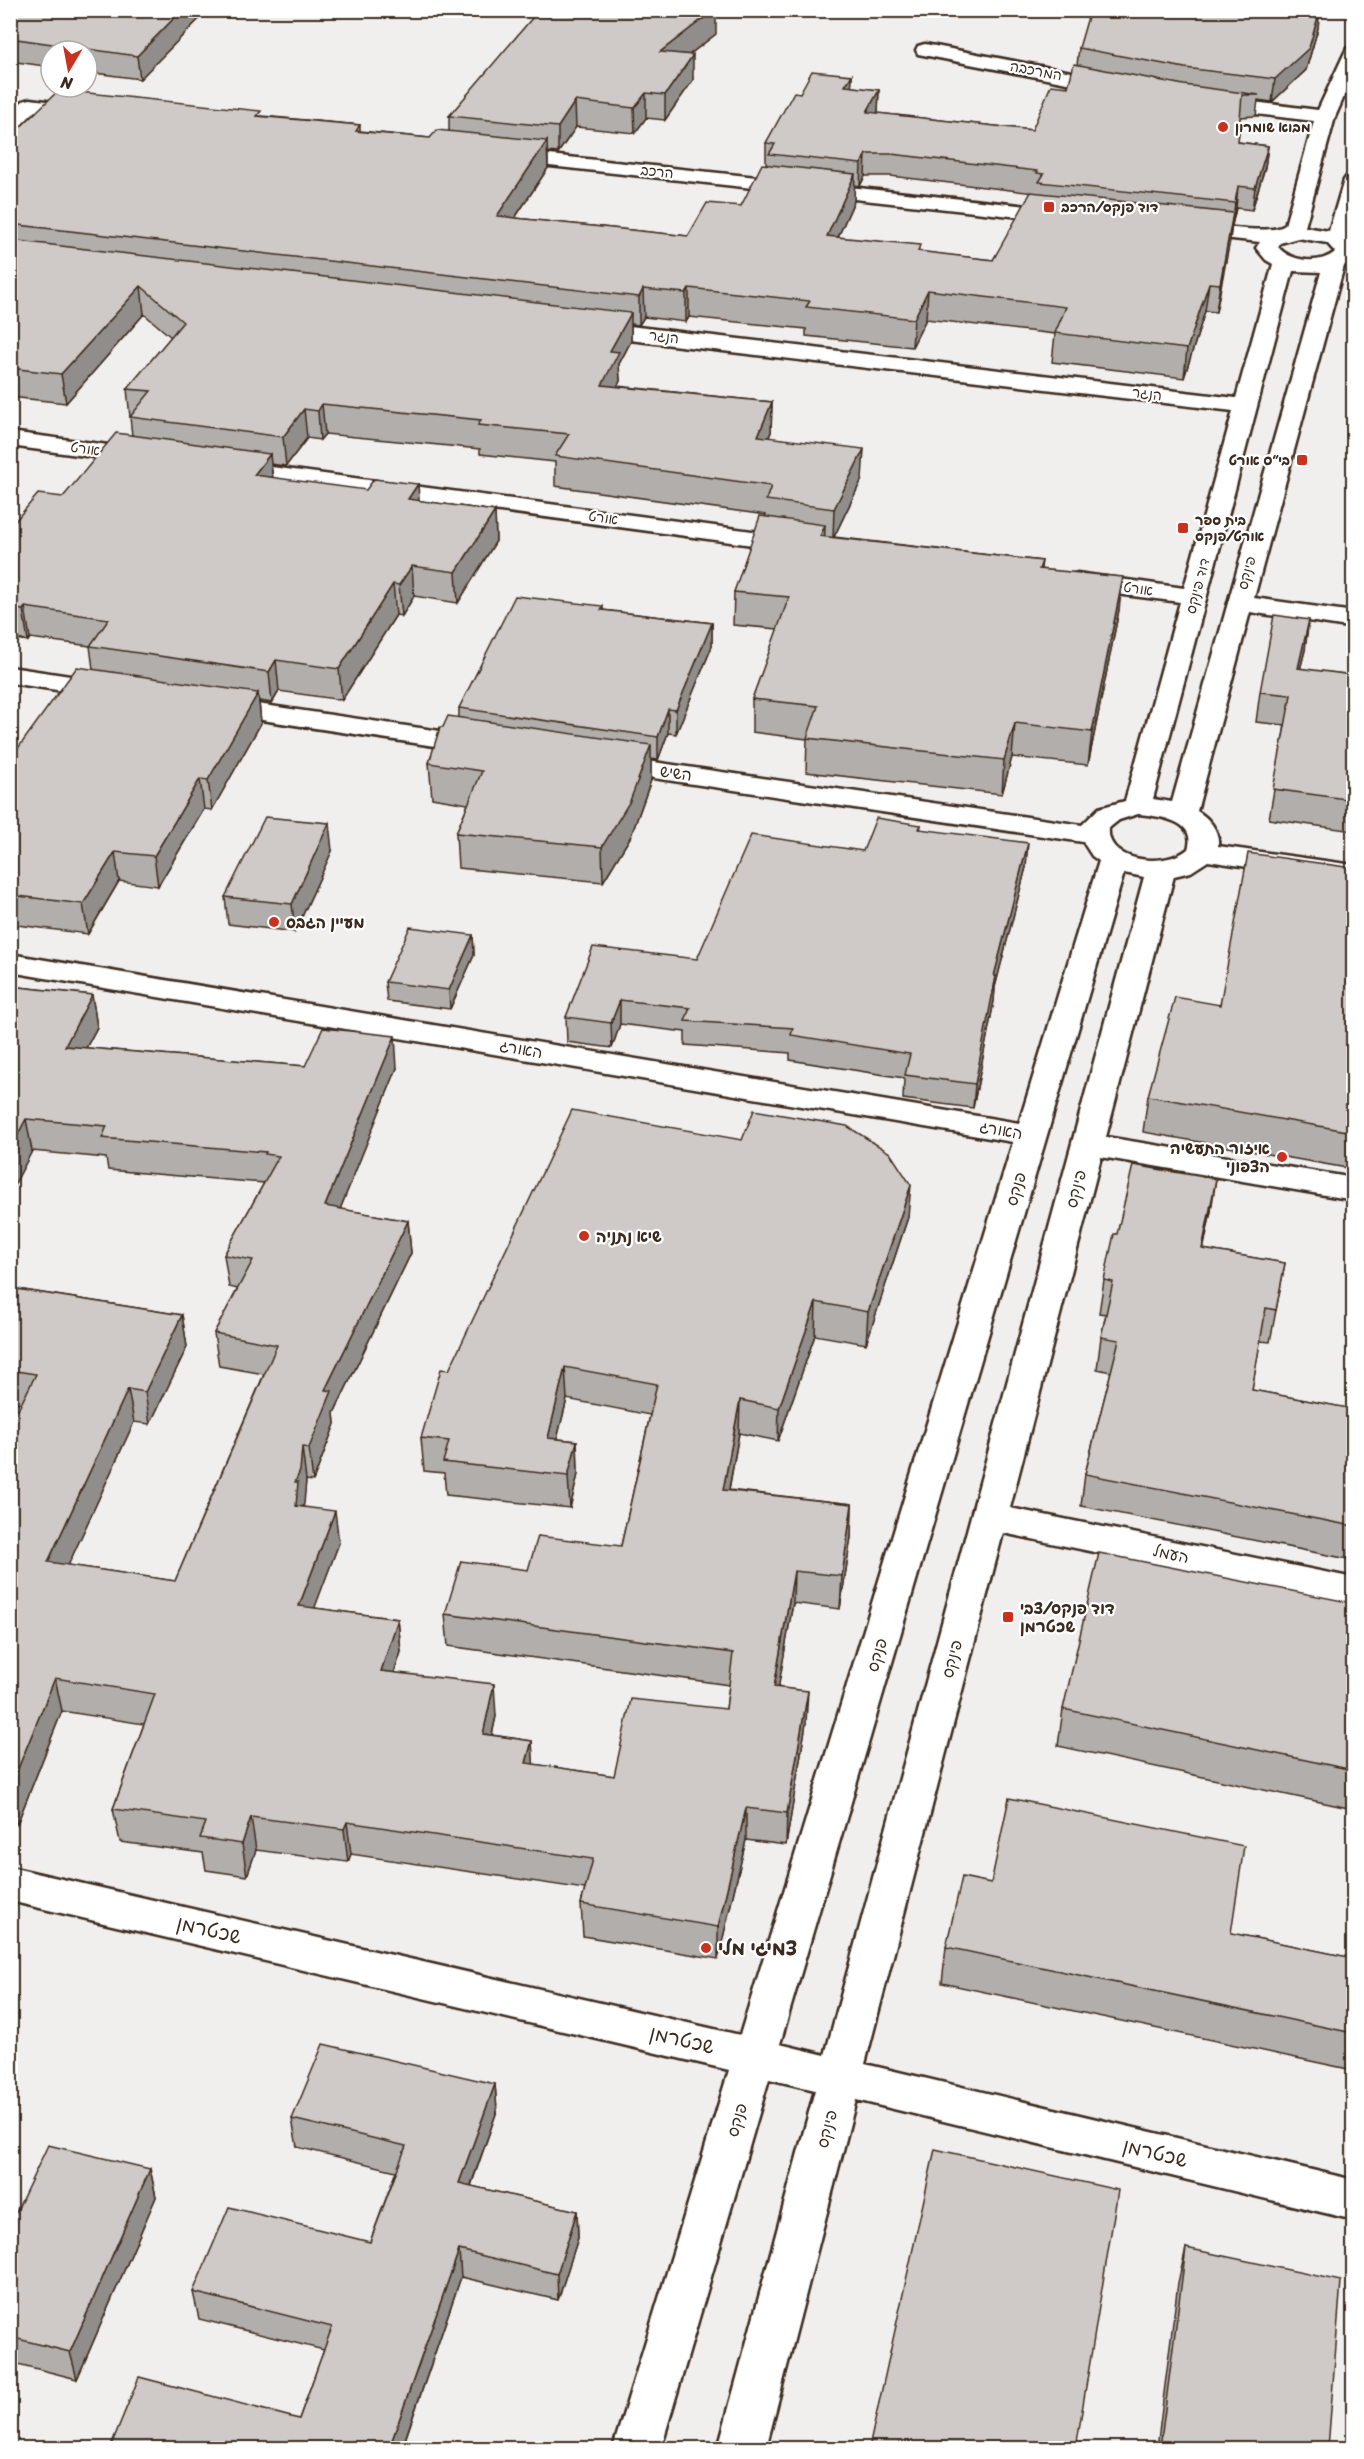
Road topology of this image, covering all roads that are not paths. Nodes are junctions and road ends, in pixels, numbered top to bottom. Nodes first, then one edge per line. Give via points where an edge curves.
1 (925, 50) dead end
2 (1353, 52) edge
3 (1127, 88) edge
4 (1193, 100) edge
5 (101, 113) edge
6 (1325, 117) junction
7 (10, 125) edge
8 (482, 153) edge
9 (1353, 180) edge
10 (1088, 218) edge
11 (1171, 227) edge
12 (1286, 234) junction
13 (1344, 251) edge
14 (1285, 261) junction
15 (569, 326) edge
16 (1246, 406) junction
17 (10, 439) edge
18 (164, 459) edge
19 (200, 464) edge
20 (816, 546) edge
21 (1053, 578) edge
22 (1195, 597) junction
23 (1239, 603) junction
24 (1353, 620) edge
25 (10, 675) edge
26 (140, 694) edge
27 (187, 701) edge
28 (504, 748) edge
29 (587, 760) edge
30 (1137, 806) junction
31 (1182, 814) junction
32 (1103, 847) junction
33 (1202, 852) junction
34 (1161, 869) junction
35 (1353, 874) edge
36 (10, 963) edge
37 (1032, 1135) junction
38 (1088, 1144) junction
39 (1353, 1189) edge
40 (989, 1517) junction
41 (1353, 1592) edge
42 (10, 1884) edge
43 (755, 2058) junction
44 (840, 2077) junction
45 (1353, 2200) edge
46 (637, 2448) edge
47 (742, 2448) edge

1 - 3 street, המרכבה
2 - 6 street
4 - 6 street
5 - 7 street via 30,105
6 - 12 street via 1295,226
8 - 10 street, הרכב
9 - 13 street, פינקס via 1339,231
11 - 12 street via 1254,236
12 - 13 street via 1322,235
12 - 14 street via 1272,239 1267,248
13 - 14 street via 1311,266
13 - 23 street, פינקס
14 - 16 street, דוד פינקס
15 - 16 street, הנגר
16 - 22 street, דוד פינקס
17 - 18 street, אורט
19 - 20 street, אורט
21 - 22 street, אורט
22 - 30 street, דוד פינקס
23 - 24 street
23 - 31 street, פינקס
25 - 26 street
27 - 28 street
29 - 32 street, השיש
30 - 31 street
30 - 32 street via 1119,808 1096,824
31 - 33 street via 1203,831 1206,842
32 - 34 street via 1132,867
32 - 37 street, פנקס
33 - 34 street via 1180,866
33 - 35 street
34 - 38 street, פינקס
36 - 37 street, האורג
37 - 43 street, פנקס
38 - 39 street
38 - 40 street, פינקס
40 - 41 street, העמל
40 - 44 street, פינקס
42 - 43 street, שכטרמן
43 - 44 street, שכטרמן
43 - 46 street, פנקס
44 - 45 street, שכטרמן
44 - 47 street, פינקס

